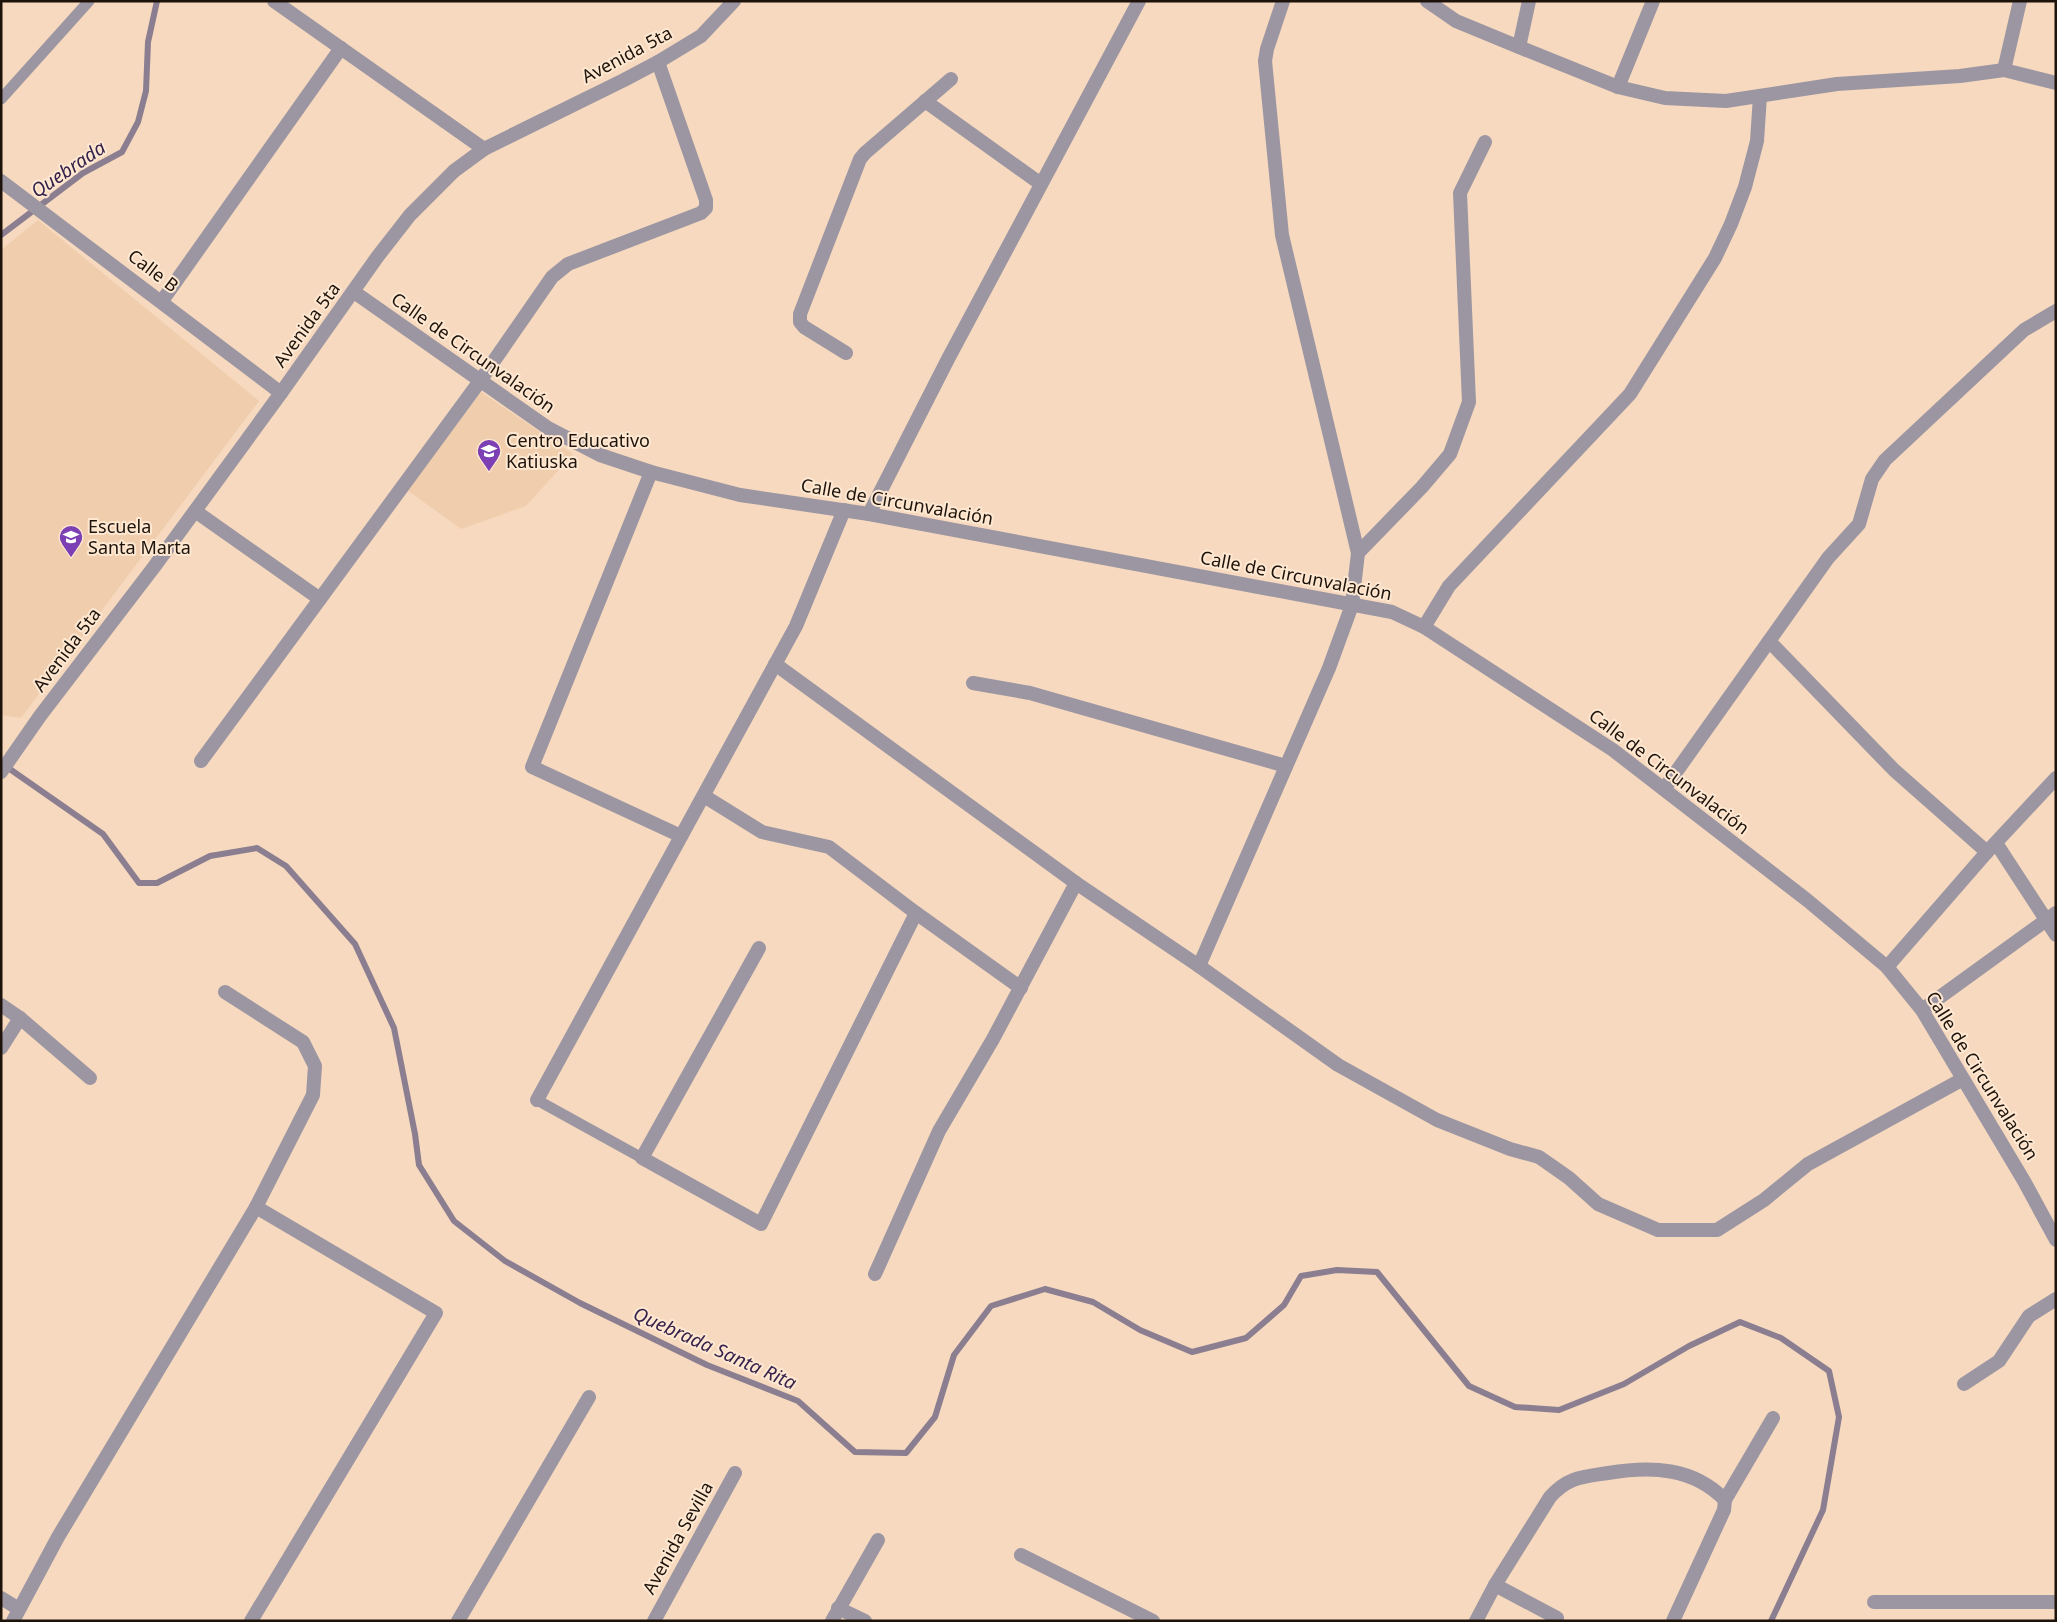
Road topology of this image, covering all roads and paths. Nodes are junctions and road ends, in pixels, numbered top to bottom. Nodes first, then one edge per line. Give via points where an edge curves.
1 (89, 1) edge
2 (274, 1) edge
3 (734, 1) edge
4 (1139, 1) edge
5 (1283, 1) edge
6 (1426, 1) edge
7 (1529, 1) edge
8 (1653, 1) edge
9 (2020, 1) edge
10 (1519, 47) junction
11 (341, 48) junction
12 (658, 62) junction
13 (2004, 70) junction
14 (951, 79) dead end
15 (2056, 83) edge
16 (1618, 87) junction
17 (1760, 96) junction
18 (1, 99) edge
19 (925, 101) junction
20 (1485, 142) dead end
21 (484, 148) junction
22 (1, 181) edge
23 (1041, 184) junction
24 (354, 292) junction
25 (162, 301) junction
26 (2056, 311) edge
27 (846, 354) dead end
28 (480, 381) junction
29 (281, 393) junction
30 (651, 472) junction
31 (195, 510) junction
32 (844, 510) junction
33 (869, 514) junction
34 (1358, 553) junction
35 (320, 599) junction
36 (1352, 605) junction
37 (1424, 627) junction
38 (1769, 641) junction
39 (775, 664) junction
40 (973, 683) dead end
41 (201, 761) dead end
42 (1286, 766) junction
43 (1, 772) edge
44 (2056, 778) edge
45 (1664, 789) junction
46 (704, 796) junction
47 (681, 836) junction
48 (1991, 847) junction
49 (1076, 884) junction
50 (916, 913) junction
51 (2052, 916) edge
52 (2056, 935) edge
53 (759, 948) dead end
54 (1199, 966) junction
55 (1887, 967) junction
56 (1020, 988) junction
57 (224, 992) dead end
58 (1, 1005) edge
59 (1922, 1010) junction
60 (20, 1018) junction
61 (1, 1048) edge
62 (90, 1078) dead end
63 (1963, 1079) junction
64 (537, 1100) joint
65 (642, 1158) junction
66 (256, 1207) junction
67 (2056, 1240) edge
68 (875, 1274) dead end
69 (2056, 1299) edge
70 (1964, 1384) dead end
71 (589, 1397) dead end
72 (1773, 1418) dead end
73 (735, 1473) dead end
74 (1726, 1500) junction
75 (878, 1540) dead end
76 (1021, 1555) dead end
77 (1495, 1586) junction
78 (1, 1598) edge
79 (1874, 1602) dead end
80 (2056, 1602) edge
81 (838, 1608) junction
82 (16, 1615) edge
83 (1557, 1618) dead end
84 (251, 1621) edge
85 (458, 1621) edge
86 (654, 1621) edge
87 (832, 1621) edge
88 (865, 1621) edge
89 (1153, 1621) edge
90 (1476, 1621) edge
91 (1672, 1621) edge

1 - 18 lane
2 - 11 street
3 - 12 street, Avenida 5ta via 701,36
4 - 23 street
5 - 34 street via 1265,61 1282,235
6 - 10 street via 1456,21
7 - 10 street
8 - 16 street
9 - 13 street
10 - 16 street
11 - 21 street
11 - 25 street
12 - 21 street, Avenida 5ta
12 - 28 street via 706,208 701,213 568,264 552,277
13 - 15 street
13 - 17 street via 1837,84
14 - 19 street
16 - 17 street via 1665,98 1726,101
17 - 37 street via 1757,141 1745,188 1731,224 1715,258 1630,394 1449,586
19 - 23 street
19 - 27 street via 860,159 800,314 804,327
20 - 34 street via 1460,193 1469,402 1450,454
21 - 24 street, Avenida 5ta via 454,171 410,215
22 - 25 street, Calle B
23 - 33 street
24 - 28 street, Calle de Circunvalación
24 - 29 street, Avenida 5ta
25 - 29 street, Calle B
26 - 38 street via 2024,330 1885,460 1872,479 1859,524 1828,558
28 - 30 street, Calle de Circunvalación via 548,428 600,455
28 - 35 street
29 - 31 street, Avenida 5ta
30 - 32 street, Calle de Circunvalación via 740,496
30 - 47 street via 532,767
31 - 35 street
31 - 43 street, Avenida 5ta
32 - 33 street, Calle de Circunvalación
32 - 39 street via 796,626
33 - 36 street, Calle de Circunvalación
34 - 36 street
35 - 41 street
36 - 37 street, Calle de Circunvalación via 1392,612
36 - 42 street via 1329,668
37 - 45 street, Calle de Circunvalación via 1613,750
38 - 45 street
38 - 48 street via 1894,770
39 - 46 street
39 - 49 street
40 - 42 street via 1030,693
42 - 54 street
44 - 48 street
45 - 55 street, Calle de Circunvalación
46 - 47 street
46 - 50 street via 762,832 829,846
47 - 64 street
48 - 51 street
48 - 55 street
49 - 54 street
49 - 56 street
50 - 56 street
50 - 65 street via 761,1224
51 - 52 street
51 - 59 street
53 - 65 street
54 - 63 street via 1338,1065 1438,1120 1539,1157 1598,1204 1658,1230 1717,1230 1764,1200 1808,1164
55 - 59 street, Calle de Circunvalación
56 - 68 street via 939,1131
57 - 66 street via 303,1042 315,1066 313,1095
58 - 60 street
59 - 63 street, Calle de Circunvalación
60 - 61 street
60 - 62 street
63 - 67 street, Calle de Circunvalación
64 - 65 lane
66 - 82 street via 58,1537
66 - 84 street via 436,1313
69 - 70 street via 2029,1316 1999,1360
71 - 85 street
72 - 74 street
73 - 86 street, Avenida Sevilla
74 - 77 street via 1714,1489 1664,1470 1646,1468 1576,1478 1560,1486 1550,1497
74 - 91 street
75 - 81 street
76 - 89 street
77 - 83 street
77 - 90 street
78 - 82 street
79 - 80 street
81 - 87 street
81 - 88 street

